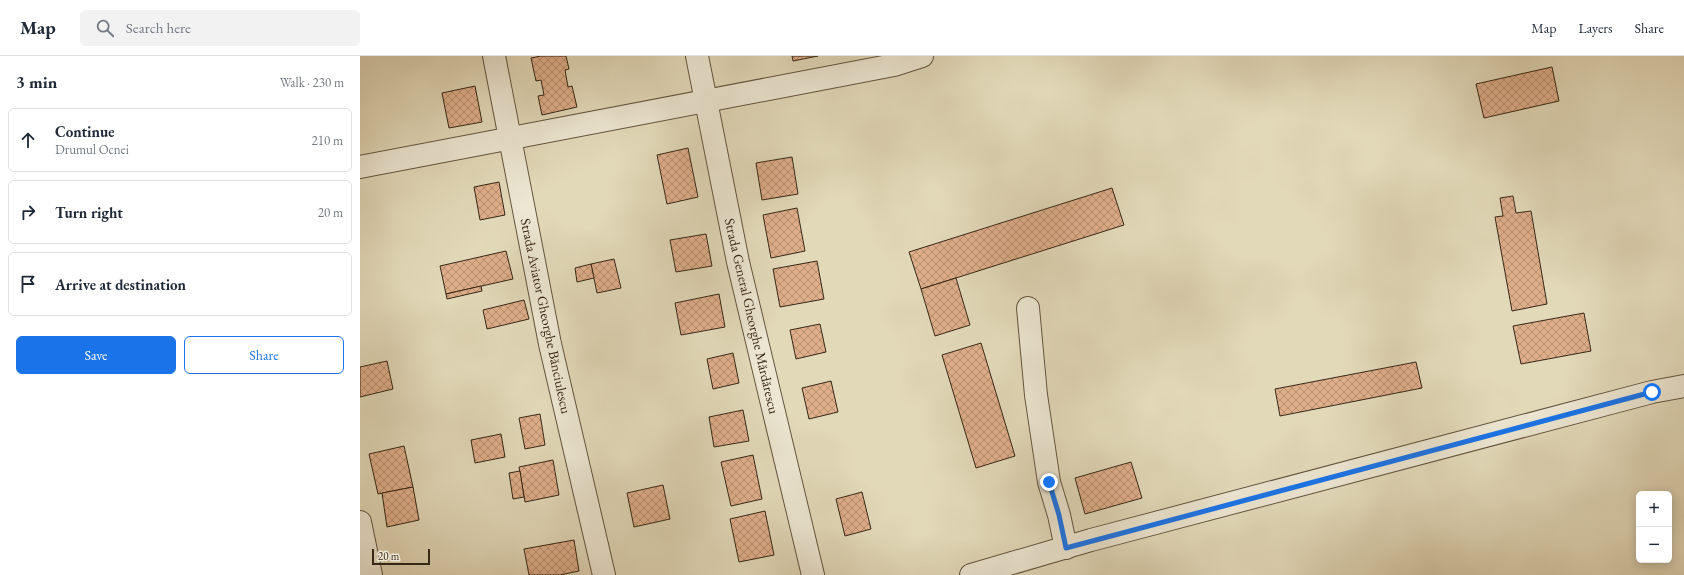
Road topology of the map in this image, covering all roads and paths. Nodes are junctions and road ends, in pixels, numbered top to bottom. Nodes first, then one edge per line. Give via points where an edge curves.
1 (494, 56) edge
2 (697, 56) edge
3 (922, 56) edge
4 (893, 60) edge
5 (706, 101) junction
6 (510, 139) junction
7 (360, 167) edge
8 (1028, 308) dead end
9 (1684, 386) edge
10 (360, 522) edge
11 (1066, 548) junction
12 (370, 575) edge
13 (604, 575) edge
14 (813, 575) edge
15 (971, 575) edge

1 - 6 street, Strada Aviator Gheorghe Bănciulescu
2 - 5 street, Strada General Gheorghe Mărdărescu
3 - 4 street
4 - 5 street
5 - 6 street
5 - 14 street, Strada General Gheorghe Mărdărescu via 738,262
6 - 7 street
6 - 13 street, Strada Aviator Gheorghe Bănciulescu via 550,344
8 - 11 street via 1036,395 1049,482
9 - 11 street via 1645,394
10 - 12 street
11 - 15 street

